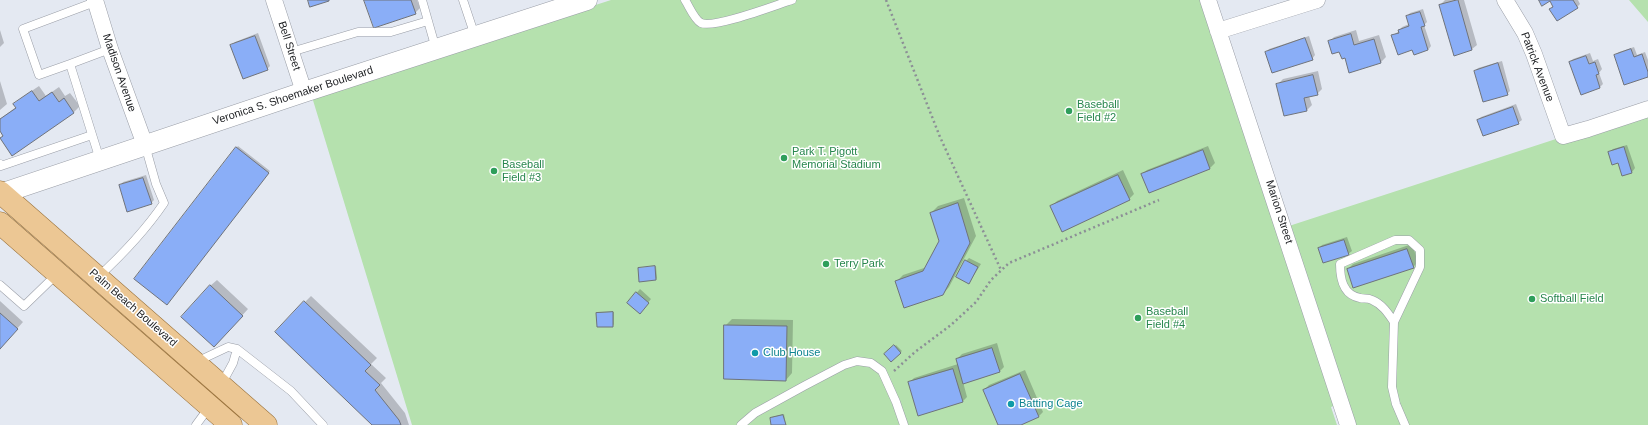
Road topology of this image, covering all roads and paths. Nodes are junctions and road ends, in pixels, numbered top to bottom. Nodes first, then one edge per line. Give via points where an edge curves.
1 (274, 0) edge
2 (422, 0) edge
3 (463, 0) edge
4 (587, 0) edge
5 (685, 0) edge
6 (792, 0) edge
7 (886, 0) edge
8 (1208, 0) edge
9 (1317, 0) edge
10 (1505, 0) edge
11 (95, 1) edge
12 (428, 21) junction
13 (1218, 32) junction
14 (475, 36) junction
15 (110, 49) junction
16 (436, 49) junction
17 (291, 52) junction
18 (70, 64) junction
19 (304, 92) junction
20 (1648, 108) edge
21 (92, 135) junction
22 (144, 145) junction
23 (100, 160) junction
24 (0, 164) edge
25 (1, 193) edge
26 (1159, 200) dead end
27 (0, 223) edge
28 (1001, 270) junction
29 (57, 273) junction
30 (98, 277) junction
31 (0, 285) edge
32 (1394, 322) junction
33 (237, 349) junction
34 (195, 362) junction
35 (886, 378) junction
36 (220, 385) junction
37 (193, 392) junction
38 (210, 406) junction
39 (196, 425) edge
40 (231, 425) edge
41 (239, 425) edge
42 (266, 425) edge
43 (323, 425) edge
44 (741, 425) edge
45 (904, 425) edge
46 (1348, 425) edge
47 (1405, 425) edge

1 - 17 street, Bell Street
2 - 12 lane
3 - 14 lane
4 - 14 street, Veronica S. Shoemaker Boulevard
5 - 6 lane via 699,22 706,25
7 - 28 path via 940,137
8 - 13 street, Marion Street
9 - 13 street
10 - 20 street, Patrick Avenue via 1525,33 1534,54 1562,136
11 - 15 street, Madison Avenue
11 - 18 lane via 23,29 39,75
12 - 16 lane
12 - 17 lane via 391,32 358,32
13 - 46 street, Marion Street
14 - 16 street, Veronica S. Shoemaker Boulevard
15 - 18 lane
15 - 22 street, Madison Avenue
16 - 19 street, Veronica S. Shoemaker Boulevard
17 - 19 street, Bell Street
18 - 21 lane
19 - 22 street, Veronica S. Shoemaker Boulevard
21 - 23 lane
21 - 24 lane via 1,166
22 - 23 street, Veronica S. Shoemaker Boulevard
22 - 30 lane via 164,203 153,220 122,255
23 - 25 street, Veronica S. Shoemaker Boulevard
25 - 30 main road, Palm Beach Boulevard
26 - 28 path via 1009,263
27 - 29 main road
28 - 35 path via 976,302
29 - 31 lane via 24,306
29 - 37 main road
30 - 34 main road, Palm Beach Boulevard
32 - 32 lane via 1420,267 1420,250 1409,240 1395,240 1340,264 1342,284 1349,293 1378,303
32 - 47 lane via 1392,387
33 - 34 lane via 228,347
33 - 36 lane via 233,363
33 - 43 lane via 291,391
34 - 36 main road, Palm Beach Boulevard
35 - 44 lane via 882,371 871,363 857,361 844,365 755,414
35 - 45 lane
36 - 42 main road, Palm Beach Boulevard
37 - 38 main road
37 - 41 main road via 211,400
38 - 39 lane
38 - 40 main road

